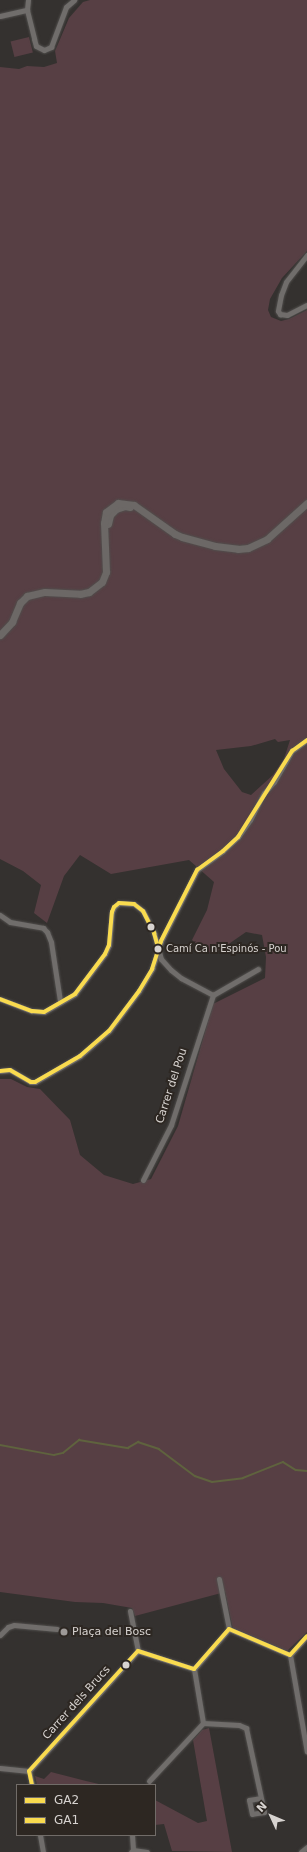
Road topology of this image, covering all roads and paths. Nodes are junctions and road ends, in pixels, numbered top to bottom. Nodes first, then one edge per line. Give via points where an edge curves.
1 (28, 0) edge
2 (74, 0) edge
3 (27, 10) junction
4 (0, 16) edge
5 (307, 255) edge
6 (307, 305) edge
7 (307, 503) edge
8 (307, 507) edge
9 (0, 635) edge
10 (0, 638) edge
11 (307, 740) edge
12 (0, 915) edge
13 (158, 947) junction
14 (258, 969) dead end
15 (213, 995) junction
16 (0, 999) edge
17 (60, 1001) junction
18 (0, 1071) edge
19 (143, 1180) dead end
20 (218, 1579) dead end
21 (130, 1611) dead end
22 (57, 1629) dead end
23 (229, 1630) junction
24 (0, 1635) edge
25 (307, 1636) edge
26 (138, 1652) junction
27 (290, 1655) junction
28 (194, 1670) junction
29 (203, 1723) junction
30 (307, 1752) edge
31 (0, 1768) edge
32 (29, 1772) junction
33 (149, 1781) dead end
34 (32, 1784) edge
35 (260, 1798) dead end
36 (40, 1836) edge
37 (132, 1836) edge
38 (307, 1848) edge
39 (132, 1851) edge
40 (43, 1852) edge
41 (147, 1852) edge
42 (301, 1852) edge
43 (306, 1852) edge

1 - 3 street
2 - 3 street via 66,7 51,47 46,50 36,46
3 - 4 street
5 - 6 street via 284,286 278,307 280,314 292,313
7 - 9 main road via 267,539 248,548 238,549 182,537 134,504 118,503 106,512 106,572 102,582 89,592 80,594 45,592 27,596 20,603 12,622
8 - 10 main road via 268,542 256,549 239,552 228,552 183,540 134,508 125,506 116,509 110,516 108,525 110,575 104,586 81,598 33,597 23,605 14,624
11 - 13 street via 292,751 238,837 224,851 197,870
12 - 17 street via 10,922 43,928 47,932 51,942
13 - 15 street via 161,959 171,970
13 - 17 street via 141,908 134,904 116,904 112,912 110,941 106,954 80,989 69,998
13 - 18 street via 155,962 139,991 109,1031 80,1056 35,1082 10,1070
14 - 15 street
15 - 19 street, Carrer del Pou via 171,1125
16 - 17 street via 39,1012
20 - 23 street
21 - 26 street
22 - 24 street via 14,1625
23 - 27 street
23 - 28 street
25 - 27 street
26 - 28 street
26 - 32 street, Carrer dels Brucs
27 - 30 street
28 - 29 street
29 - 33 street
29 - 35 street via 239,1725 246,1728
31 - 32 street
32 - 34 street
36 - 40 street
37 - 39 street
38 - 42 street
38 - 43 street
39 - 41 street

